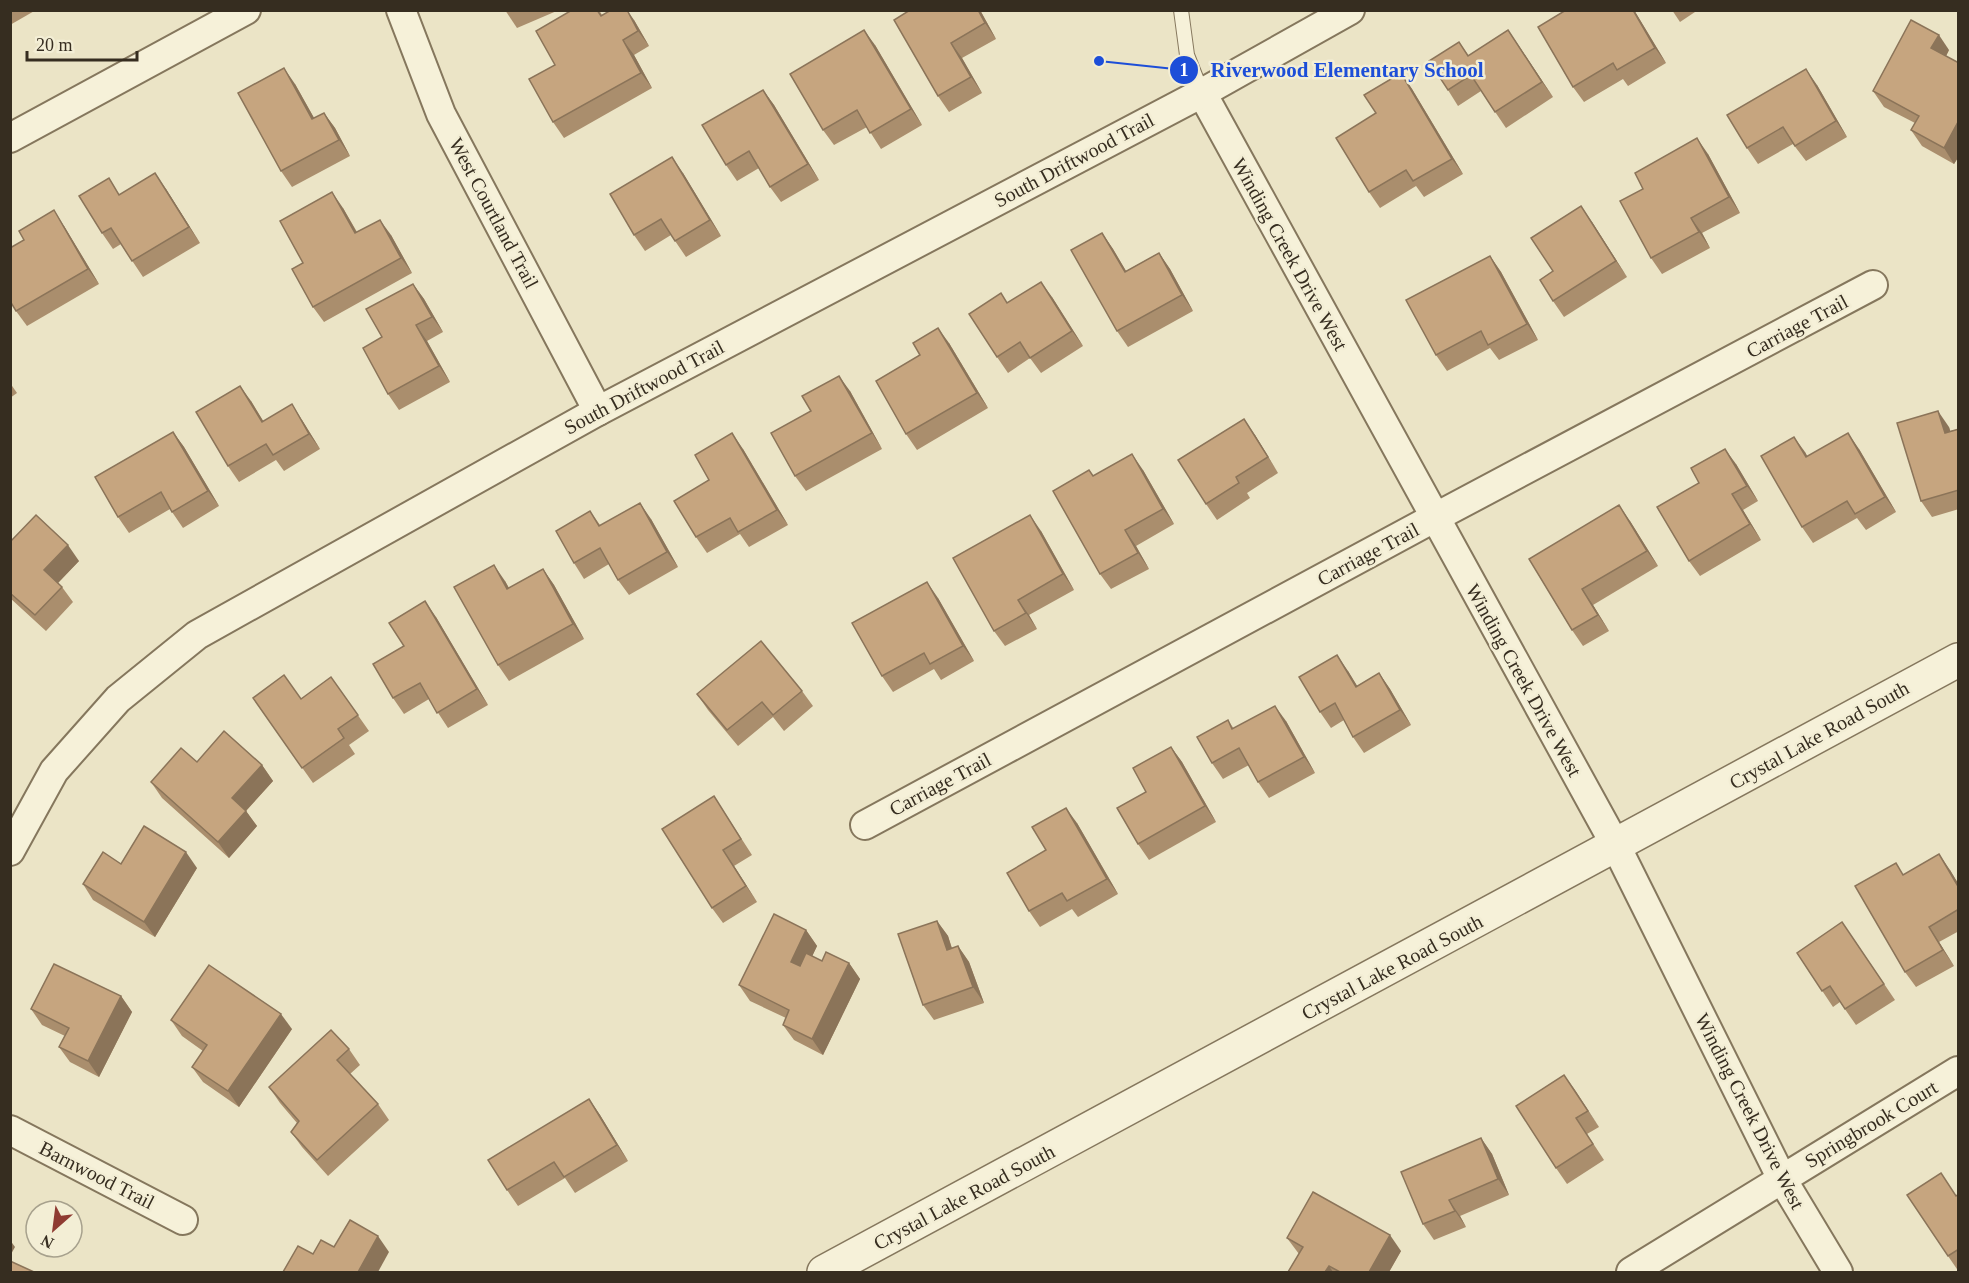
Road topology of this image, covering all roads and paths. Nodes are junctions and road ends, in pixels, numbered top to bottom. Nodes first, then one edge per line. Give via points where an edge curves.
1 (246, 10) edge
2 (401, 10) edge
3 (1180, 10) edge
4 (1350, 10) edge
5 (1202, 93) junction
6 (10, 138) edge
7 (1873, 285) dead end
8 (598, 411) junction
9 (1434, 518) junction
10 (1959, 660) edge
11 (865, 825) dead end
12 (1616, 846) junction
13 (10, 851) edge
14 (1959, 1071) edge
15 (10, 1130) edge
16 (1782, 1179) junction
17 (183, 1220) dead end
18 (824, 1272) edge
19 (1631, 1272) edge
20 (1838, 1272) edge

1 - 6 street
2 - 8 street, West Courtland Trail via 441,114
3 - 5 lane via 1187,56
4 - 5 street, South Driftwood Trail
5 - 8 street, South Driftwood Trail
5 - 9 street, Winding Creek Drive West
7 - 9 street, Carriage Trail
8 - 13 street, South Driftwood Trail via 197,635 118,699 54,771
9 - 11 street, Carriage Trail
9 - 12 street, Winding Creek Drive West
10 - 12 street, Crystal Lake Road South
12 - 16 street, Winding Creek Drive West
12 - 18 street, Crystal Lake Road South
14 - 16 street, Springbrook Court
15 - 17 street, Barnwood Trail
16 - 19 street, Springbrook Court
16 - 20 street, Winding Creek Drive West

